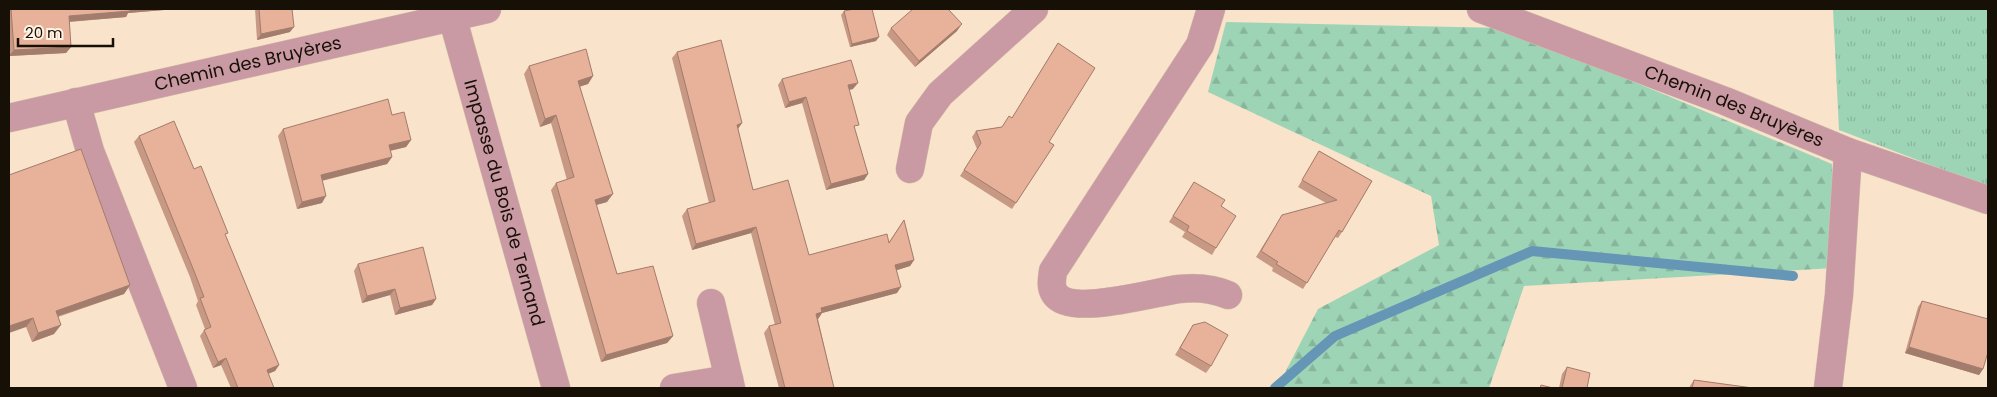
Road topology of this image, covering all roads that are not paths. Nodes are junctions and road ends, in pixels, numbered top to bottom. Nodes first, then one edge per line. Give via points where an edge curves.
1 (488, 9) edge
2 (1034, 9) edge
3 (1211, 9) edge
4 (1481, 9) edge
5 (452, 16) junction
6 (76, 102) junction
7 (9, 118) edge
8 (1848, 152) junction
9 (910, 169) dead end
10 (1988, 200) edge
11 (1228, 294) dead end
12 (711, 303) dead end
13 (730, 384) edge
14 (183, 388) edge
15 (556, 388) edge
16 (674, 388) edge
17 (1828, 388) edge

1 - 5 street, Chemin des Bruyères
2 - 9 street via 940,94 919,123
3 - 11 street via 1200,45 1053,271 1051,283 1062,300 1088,305 1180,289 1211,288
4 - 8 street, Chemin des Bruyères via 1725,101
5 - 6 street, Chemin des Bruyères
5 - 15 street, Impasse du Bois de Ternand
6 - 7 street, Chemin des Bruyères
6 - 14 street via 90,151
8 - 10 street, Chemin des Bruyères
8 - 17 street via 1839,295
12 - 13 street
13 - 16 street

